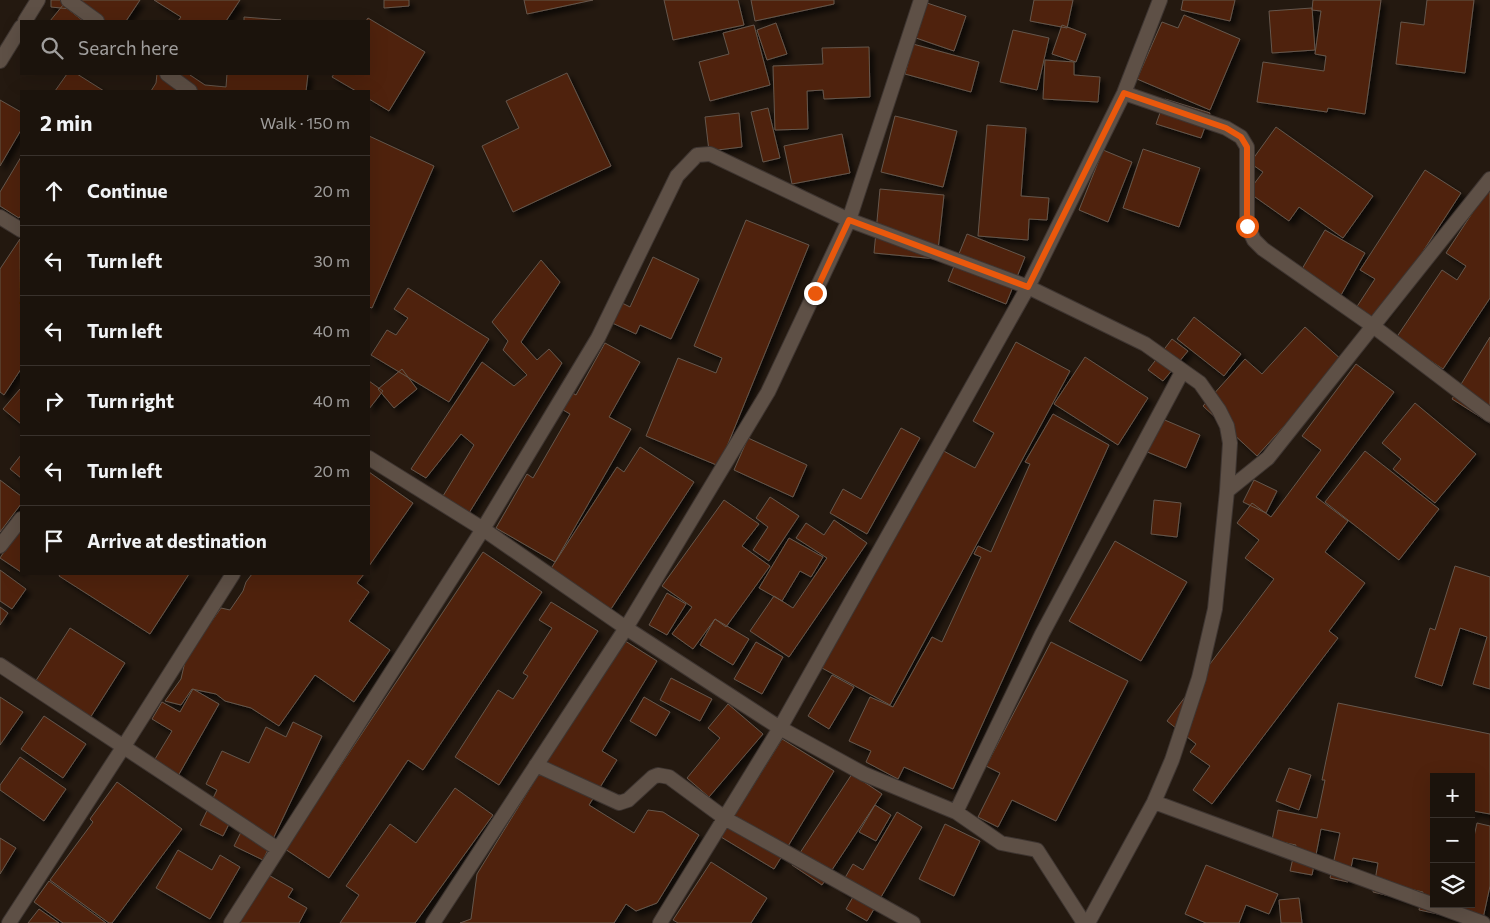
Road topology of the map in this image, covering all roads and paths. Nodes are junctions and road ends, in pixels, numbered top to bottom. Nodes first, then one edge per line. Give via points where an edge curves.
1 (38, 0) edge
2 (68, 0) edge
3 (921, 0) edge
4 (1160, 0) edge
5 (26, 20) edge
6 (96, 20) edge
7 (20, 29) edge
8 (0, 61) edge
9 (168, 75) edge
10 (189, 90) edge
11 (1124, 93) junction
12 (1490, 179) edge
13 (0, 217) edge
14 (849, 220) junction
15 (20, 229) edge
16 (1028, 287) junction
17 (1373, 326) junction
18 (1182, 372) junction
19 (1490, 415) edge
20 (370, 459) edge
21 (1227, 491) junction
22 (20, 520) edge
23 (483, 529) junction
24 (0, 546) edge
25 (231, 575) edge
26 (626, 628) junction
27 (0, 665) edge
28 (780, 728) junction
29 (124, 746) junction
30 (536, 765) junction
31 (1154, 802) junction
32 (956, 812) junction
33 (726, 818) junction
34 (278, 849) junction
35 (909, 922) edge
36 (9, 923) edge
37 (231, 923) edge
38 (433, 923) edge
39 (660, 923) edge
40 (1086, 923) edge
41 (1483, 923) edge

1 - 5 street
2 - 6 street
3 - 14 street
4 - 11 street
7 - 8 street
9 - 10 street
11 - 16 street
11 - 17 street via 1226,128 1241,137 1247,147 1247,226 1254,240
12 - 17 street
13 - 15 street
14 - 16 street
14 - 23 street via 710,154 697,156 677,176 598,338
14 - 26 street via 768,392
16 - 18 street via 1145,344
16 - 28 street
17 - 19 street
17 - 21 street via 1268,458
18 - 21 street via 1200,383 1227,426 1230,442
18 - 32 street via 1042,634
20 - 23 street
21 - 31 street via 1213,618 1199,678 1172,760
22 - 24 street
23 - 26 street
23 - 34 street
25 - 29 street
26 - 28 street
26 - 30 street
27 - 29 street
28 - 32 street via 864,774
28 - 33 street
29 - 34 street
29 - 36 street
30 - 33 street via 619,803 628,800 653,777 669,777
30 - 38 street
31 - 40 street
31 - 41 street
32 - 40 street via 1002,843 1037,850
33 - 35 street
33 - 39 street
34 - 37 street

